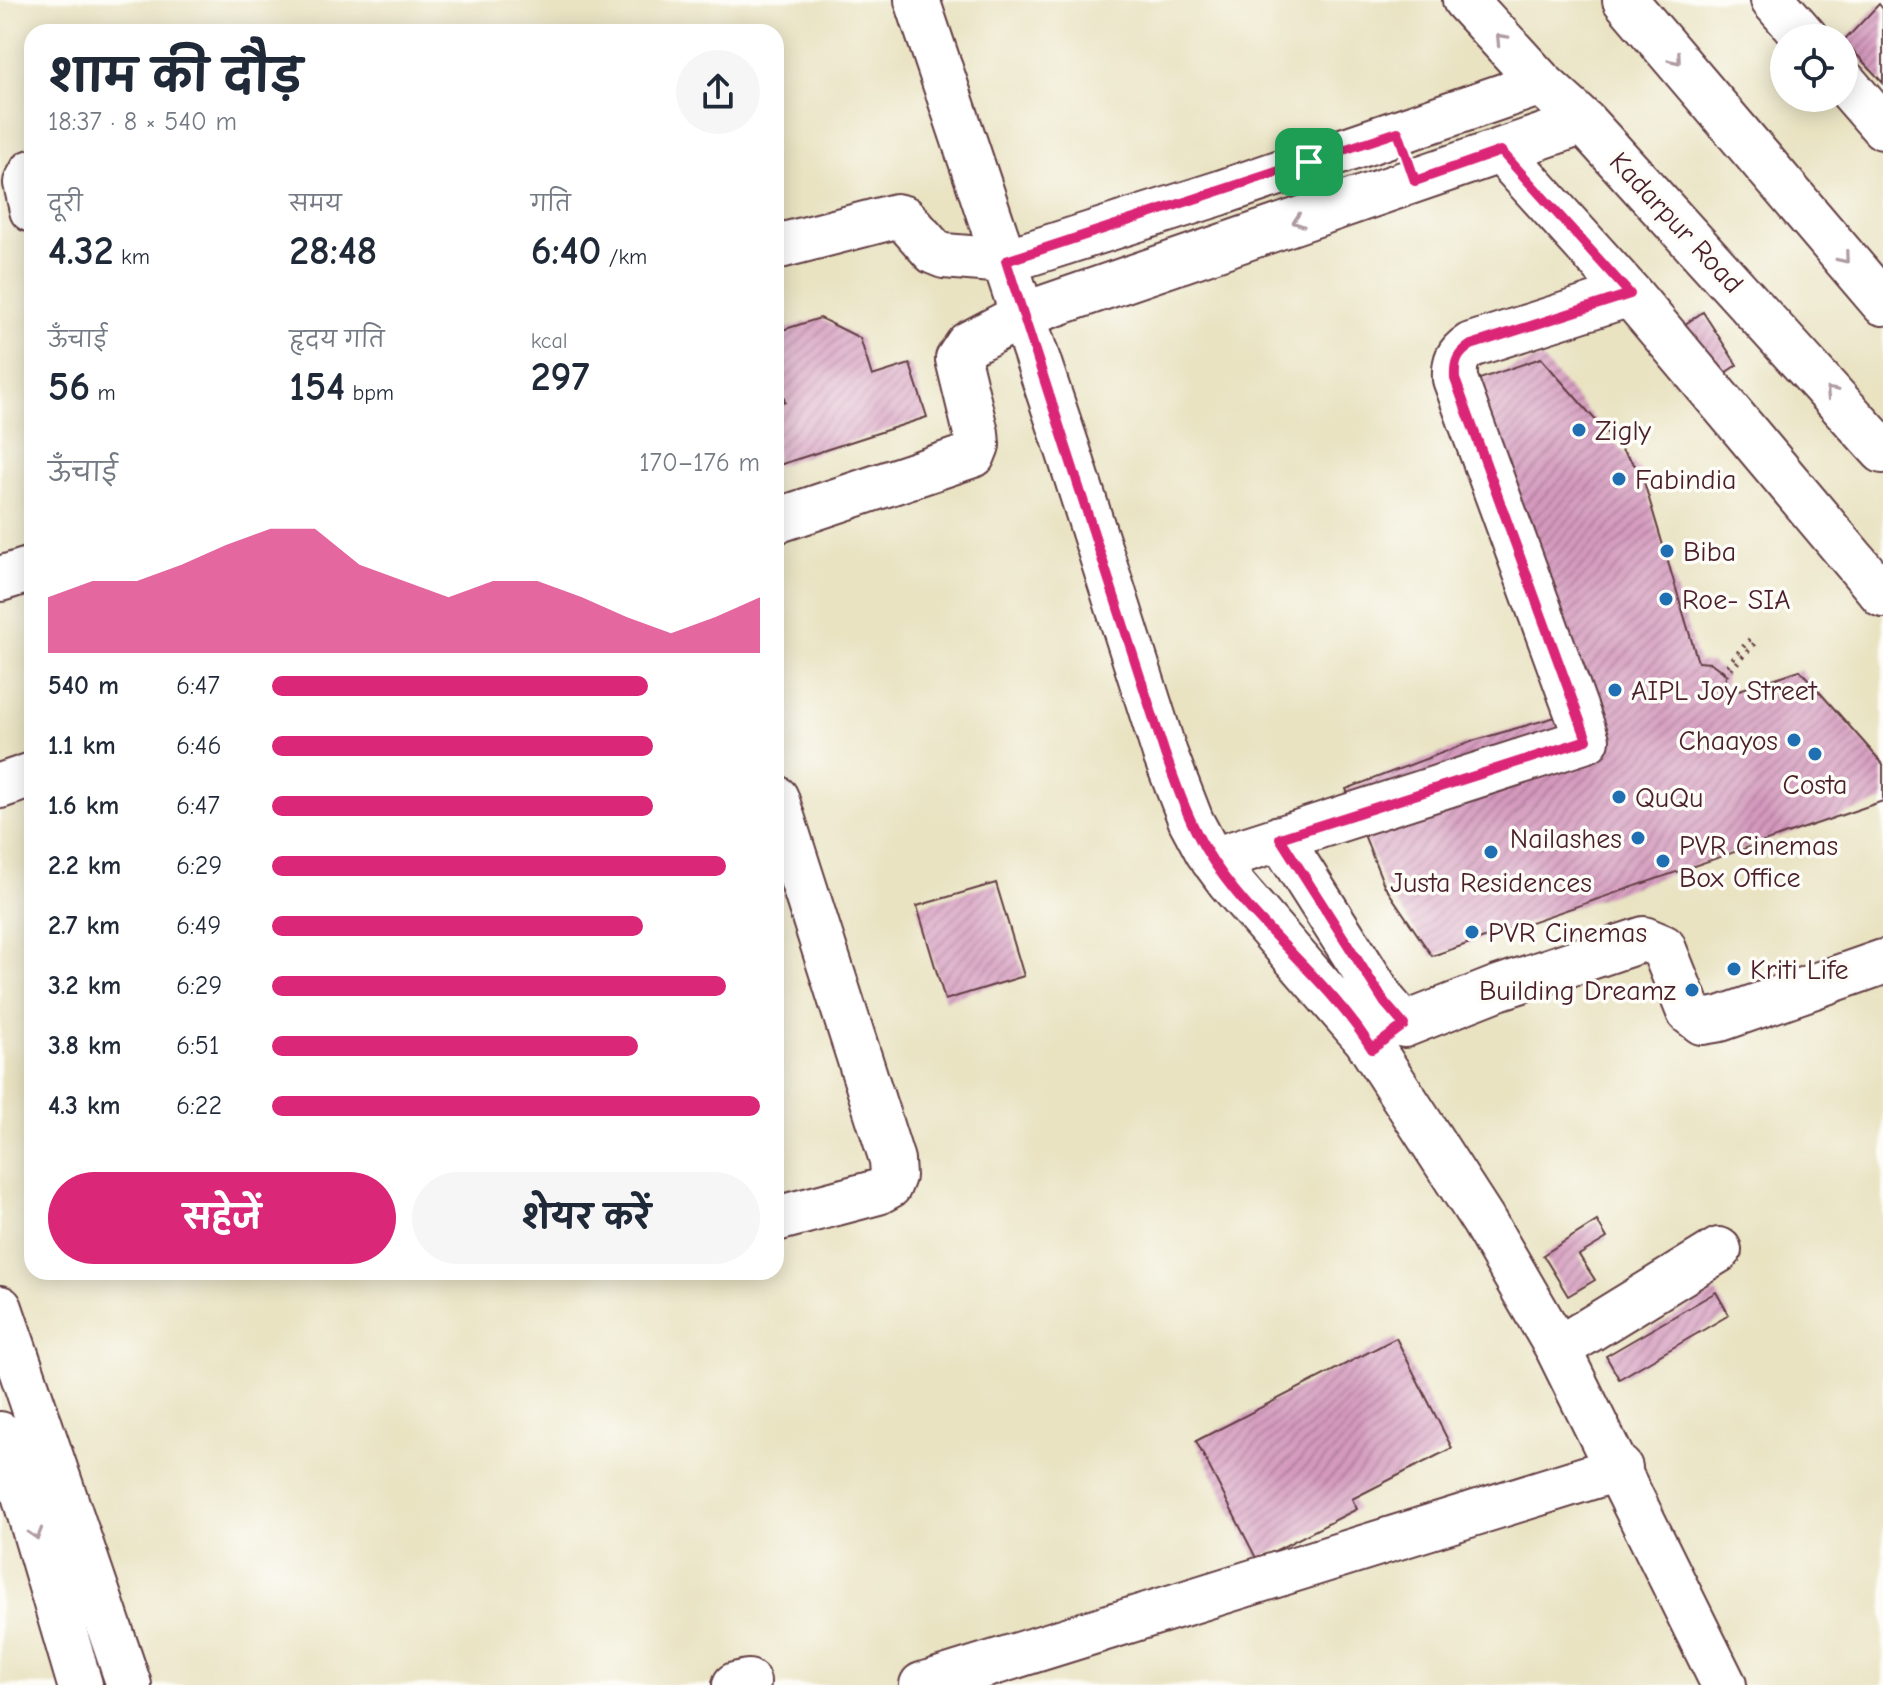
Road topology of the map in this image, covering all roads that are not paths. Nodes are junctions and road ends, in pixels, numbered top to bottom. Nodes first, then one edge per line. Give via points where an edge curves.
1 (917, 0) edge
2 (1465, 0) edge
3 (1625, 0) edge
4 (1773, 0) edge
5 (1794, 24) edge
6 (1541, 83) junction
7 (1858, 98) edge
8 (1584, 122) junction
9 (1883, 127) edge
10 (1398, 132) junction
11 (1501, 151) junction
12 (1415, 181) junction
13 (1220, 193) junction
14 (1237, 242) junction
15 (784, 245) edge
16 (1006, 261) junction
17 (1630, 294) junction
18 (1883, 303) edge
19 (1023, 315) junction
20 (1883, 451) edge
21 (784, 518) edge
22 (24, 572) edge
23 (0, 579) edge
24 (1883, 595) edge
25 (24, 778) edge
26 (0, 786) edge
27 (784, 823) edge
28 (1280, 838) junction
29 (1213, 860) junction
30 (1883, 962) edge
31 (1388, 1037) junction
32 (784, 1217) edge
33 (1719, 1250) dead end
34 (0, 1308) edge
35 (1558, 1349) junction
36 (0, 1434) edge
37 (1620, 1468) junction
38 (80, 1685) edge
39 (129, 1685) edge
40 (922, 1685) edge
41 (1724, 1685) edge

1 - 16 street
6 -> 2 street, Kadarpur Road
3 -> 18 street
4 - 5 street
6 - 8 street, Kadarpur Road
6 - 10 street
7 - 9 street
8 - 11 street
20 -> 8 street, Kadarpur Road
10 - 12 street
10 - 13 street
11 - 12 street
11 - 17 street
12 -> 14 street
13 - 14 street
13 - 16 street
14 - 19 street
15 - 16 street via 896,216 904,218 934,252
16 - 19 street
17 - 24 street
17 - 28 street via 1471,345 1454,364 1455,379 1587,740
19 - 21 street via 961,351 959,369 976,433 973,455
19 - 29 street via 1165,754
22 - 23 street
25 - 26 street
27 - 32 street via 893,1176 878,1192
28 - 29 street
28 - 31 street via 1385,1003
29 - 31 street
30 - 31 street via 1702,1022 1689,1012 1663,947 1644,939 1498,988
31 - 35 street via 1483,1220
33 - 35 street
34 - 39 street
35 - 37 street
36 -> 38 street via 22,1488
37 - 40 street
37 - 41 street

